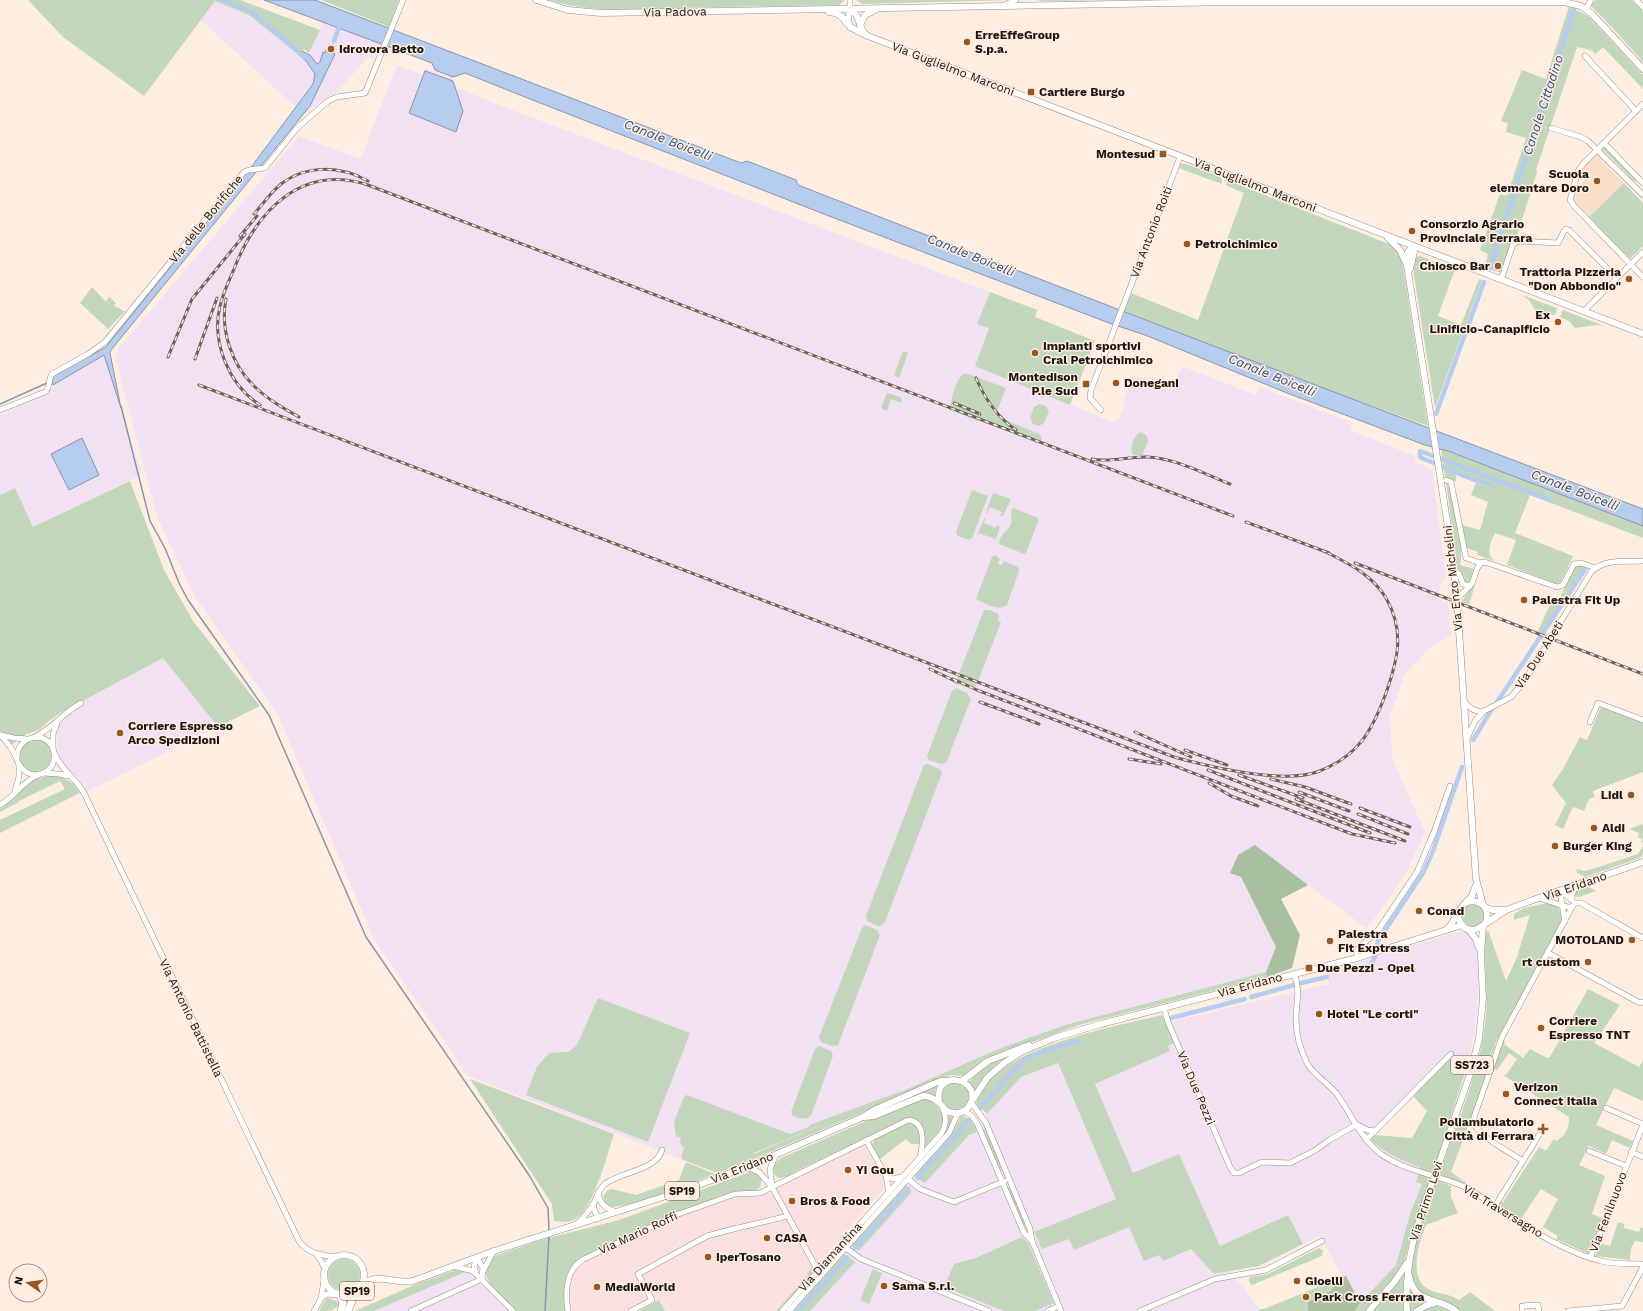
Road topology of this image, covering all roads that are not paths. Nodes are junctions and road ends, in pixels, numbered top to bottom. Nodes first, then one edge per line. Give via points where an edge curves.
1 (402, 0) edge
2 (536, 0) edge
3 (850, 0) edge
4 (1016, 0) edge
5 (1025, 0) edge
6 (1592, 0) edge
7 (1636, 0) edge
8 (1030, 3) edge
9 (1004, 6) junction
10 (1643, 7) edge
11 (850, 8) junction
12 (878, 8) junction
13 (1586, 9) junction
14 (816, 10) junction
15 (860, 25) junction
16 (850, 27) junction
17 (868, 36) junction
18 (1585, 56) dead end
19 (1643, 69) edge
20 (1643, 104) edge
21 (1636, 111) junction
22 (1551, 128) dead end
23 (1604, 143) junction
24 (1598, 149) junction
25 (1180, 157) junction
26 (1642, 180) edge
27 (1634, 186) junction
28 (1643, 195) edge
29 (1385, 235) junction
30 (1413, 246) junction
31 (1643, 252) edge
32 (1431, 253) junction
33 (1413, 256) junction
34 (1406, 261) junction
35 (1631, 264) junction
36 (1643, 277) edge
37 (1617, 278) junction
38 (1409, 279) junction
39 (1501, 280) junction
40 (1584, 311) junction
41 (1643, 334) edge
42 (0, 410) edge
43 (1101, 410) dead end
44 (1446, 480) dead end
45 (1643, 561) edge
46 (1480, 563) junction
47 (1596, 568) junction
48 (1454, 570) junction
49 (1469, 586) junction
50 (1457, 601) junction
51 (1464, 702) junction
52 (81, 703) dead end
53 (1484, 711) junction
54 (1643, 720) edge
55 (58, 721) junction
56 (1590, 722) dead end
57 (0, 735) edge
58 (34, 737) junction
59 (27, 739) junction
60 (1467, 740) junction
61 (54, 751) junction
62 (18, 762) junction
63 (41, 774) junction
64 (71, 778) junction
65 (1450, 786) dead end
66 (14, 793) junction
67 (0, 805) edge
68 (1643, 862) edge
69 (1476, 879) junction
70 (1577, 885) junction
71 (1561, 890) junction
72 (1539, 898) junction
73 (1572, 900) junction
74 (1466, 902) junction
75 (1562, 905) junction
76 (1484, 906) junction
77 (1572, 907) junction
78 (1508, 909) junction
79 (1458, 914) junction
80 (1565, 921) junction
81 (1484, 924) junction
82 (1462, 925) junction
83 (1468, 929) junction
84 (1446, 930) junction
85 (1643, 938) edge
86 (1548, 952) junction
87 (1481, 954) junction
88 (1357, 958) junction
89 (1294, 974) junction
90 (1643, 1002) edge
91 (1165, 1010) junction
92 (1054, 1038) junction
93 (1451, 1054) dead end
94 (948, 1081) junction
95 (962, 1081) junction
96 (939, 1102) junction
97 (971, 1102) junction
98 (1606, 1108) dead end
99 (943, 1109) junction
100 (961, 1112) junction
101 (863, 1117) junction
102 (986, 1123) junction
103 (1355, 1124) junction
104 (1643, 1125) edge
105 (979, 1126) junction
106 (1375, 1131) junction
107 (1539, 1135) dead end
108 (866, 1140) junction
109 (1366, 1140) junction
110 (662, 1150) dead end
111 (1589, 1151) dead end
112 (1631, 1152) junction
113 (776, 1154) junction
114 (920, 1157) junction
115 (1643, 1158) edge
116 (1523, 1161) junction
117 (1626, 1166) junction
118 (744, 1168) junction
119 (886, 1176) junction
120 (902, 1177) junction
121 (908, 1179) junction
122 (1010, 1179) junction
123 (1002, 1182) junction
124 (772, 1187) junction
125 (889, 1192) junction
126 (598, 1193) junction
127 (601, 1202) junction
128 (593, 1204) junction
129 (1495, 1206) junction
130 (619, 1212) junction
131 (788, 1216) junction
132 (599, 1218) junction
133 (573, 1226) junction
134 (1032, 1241) junction
135 (1322, 1241) dead end
136 (846, 1248) junction
137 (494, 1251) junction
138 (316, 1254) junction
139 (336, 1257) junction
140 (477, 1258) junction
141 (1409, 1258) junction
142 (1590, 1258) junction
143 (1643, 1264) edge
144 (1408, 1265) junction
145 (453, 1266) junction
146 (363, 1267) junction
147 (1643, 1267) edge
148 (325, 1269) junction
149 (818, 1271) junction
150 (483, 1272) junction
151 (476, 1274) junction
152 (379, 1278) junction
153 (324, 1280) junction
154 (482, 1280) junction
155 (362, 1285) junction
156 (355, 1293) junction
157 (338, 1295) junction
158 (321, 1298) junction
159 (1437, 1302) junction
160 (1060, 1309) edge
161 (314, 1311) edge
162 (341, 1311) edge
163 (348, 1311) edge
164 (411, 1311) edge
165 (513, 1311) edge
166 (568, 1311) edge
167 (632, 1311) edge
168 (782, 1311) edge
169 (789, 1311) edge
170 (989, 1311) edge
171 (1048, 1311) edge
172 (1140, 1311) edge
173 (1369, 1311) edge
174 (1407, 1311) edge
175 (1417, 1311) edge
176 (1456, 1311) edge
177 (1522, 1311) edge
178 (1539, 1311) edge
179 (1568, 1311) edge

1 - 42 street, Via delle Bonifiche via 365,93 337,97 328,101 298,128 267,166 263,169 247,170 105,342 56,372 50,377 49,387 45,392
2 - 14 main road, Via Padova via 568,10 597,13
3 - 11 street
4 - 9 street
5 - 8 street
6 - 13 street
7 - 10 street
8 - 9 main road, Via Padova
8 - 13 main road, Via Padova via 1564,2
9 - 12 main road, Via Padova
11 - 12 main road, Via Padova
11 - 14 main road, Via Padova
11 - 15 main road via 856,13
11 - 16 main road
12 - 15 main road via 865,15
13 - 19 main road, Via Padova
14 - 16 main road, Via Padova via 840,14
15 - 17 main road
16 - 17 main road, Via Guglielmo Marconi
17 - 25 main road, Via Guglielmo Marconi
18 - 21 street
20 - 21 street
21 - 23 street
22 - 24 street via 1585,139
23 - 24 street
23 - 26 street
24 - 27 street
24 - 35 street via 1580,167 1570,200
25 - 29 main road, Via Guglielmo Marconi
25 - 43 street, Via Antonio Roiti via 1091,390 1090,398
26 - 27 street
27 - 28 street
29 - 30 main road, Via Guglielmo Marconi
29 - 34 main road, Via Enzo Michelini via 1398,246
30 - 32 main road, Via Guglielmo Marconi
30 - 33 main road, Via Enzo Michelini
30 - 34 main road
31 - 35 street
32 - 33 main road via 1420,252
32 - 39 main road, Via Guglielmo Marconi
33 - 38 main road, Via Enzo Michelini
34 - 38 main road, Via Enzo Michelini
35 - 36 street
35 - 37 street
37 - 39 street via 1566,229 1558,243 1519,241 1513,244
37 - 40 street
38 - 48 main road, Via Enzo Michelini
39 - 40 main road, Via Guglielmo Marconi
40 - 41 main road, Via Guglielmo Marconi
44 - 46 street via 1451,482 1466,558
45 - 47 street via 1610,562
46 - 47 street via 1488,563 1557,587 1563,585 1574,564 1581,563
46 - 49 street
47 - 53 street, Via Due Abeti via 1587,578 1521,686 1507,700
48 - 49 street via 1459,574 1463,584
48 - 50 main road, Via Enzo Michelini
49 - 50 street
50 - 51 main road, Via Enzo Michelini
51 - 53 street via 1474,710
51 - 60 main road, Via Enzo Michelini
52 - 55 street via 69,709
53 - 60 street, Via Due Abeti via 1472,727
54 - 56 street via 1598,703
55 - 58 street
55 - 61 street via 53,734
57 - 59 street
57 - 62 street via 12,749
58 - 59 street
58 - 61 street, Via Antonio Battistella via 50,743
59 - 62 street via 19,748
60 - 69 main road, Via Enzo Michelini
61 - 63 street via 53,764
61 - 64 street, Via Antonio Battistella via 59,763
62 - 63 street via 27,773
62 - 66 street via 19,777
63 - 64 street via 59,774
63 - 66 street via 26,782
64 - 138 street, Via Antonio Battistella via 78,783 84,793 297,1238 306,1249
65 - 88 street via 1417,872 1379,929 1358,949
66 - 67 street
68 - 70 main road, Via Eridano
69 - 74 main road, Via Enzo Michelini via 1472,896
69 - 76 main road, Via Enzo Michelini
70 - 71 main road, Via Eridano
70 - 73 street
71 - 72 main road, Via Eridano
71 - 73 street
71 - 75 street
72 - 75 street
72 - 78 main road, Via Eridano
73 - 77 street
74 - 76 main road, Via Eridano via 1476,901
74 - 79 main road
75 - 77 street
75 - 80 street
76 - 78 main road, Via Eridano via 1493,910
76 - 81 main road via 1487,914
77 - 80 street
77 - 85 street via 1575,903 1581,903
78 - 81 main road, Via Eridano
79 - 82 main road
79 - 84 main road
80 - 86 street
81 - 83 main road, Via Eridano via 1476,930
81 - 87 main road, Via Primo Levi / SS723
82 - 83 main road
82 - 84 main road, Via Eridano
83 - 87 main road, Via Primo Levi / SS723 via 1476,938
84 - 88 main road, Via Eridano
86 - 90 street via 1640,1003
86 - 116 street via 1500,1043 1473,1120 1473,1124 1484,1135
87 - 141 main road, Via Primo Levi / SS723, bridge via 1483,999 1479,1038 1471,1071 1417,1226
88 - 89 main road, Via Eridano
89 - 91 main road, Via Eridano
89 - 103 street, Via Traversagno via 1299,988 1296,1023 1299,1042 1306,1060 1316,1075 1335,1092
91 - 92 main road, Via Eridano via 1091,1026
91 - 103 street, Via Due Pezzi via 1232,1171 1237,1173 1262,1162 1290,1163 1314,1151
92 - 95 main road, Via Eridano via 992,1059
92 - 97 main road, Via Eridano via 1021,1052 1004,1063 987,1078
93 - 106 street
94 - 95 main road, Via Eridano
94 - 96 main road via 939,1092
94 - 101 main road, Via Eridano / SP19 via 933,1084
95 - 97 main road via 970,1089
96 - 99 main road
96 - 101 main road, Via Eridano / SP19 via 927,1096 917,1097 874,1116
97 - 100 main road, Via Eridano
97 - 102 street
98 - 104 street, Via Fenilnuovo
99 - 100 main road via 953,1113
99 - 114 street, Via Diamantina via 946,1118 943,1130
100 - 105 street via 971,1115
100 - 121 street, Via Diamantina via 949,1133
101 - 113 main road, Via Eridano / SP19
102 - 105 street
102 - 122 street
103 - 106 street
103 - 109 street, Via Traversagno
104 - 112 street, Via Fenilnuovo
105 - 123 street
106 - 109 street
107 - 116 street
108 - 114 street via 908,1120 912,1121 917,1124 923,1136
108 - 119 street
108 - 124 street, Via Mario Roffi
109 - 129 street, Via Traversagno via 1386,1157 1457,1184
110 - 126 street, Via Eridano via 660,1156 649,1165 612,1179
111 - 117 street, Via Fenilnuovo
112 - 115 street
112 - 117 street, Via Fenilnuovo
113 - 118 main road, Via Eridano / SP19
113 - 124 street via 770,1169
114 - 120 street, Via Diamantina
116 - 129 street
117 - 142 street, Via Fenilnuovo
118 - 124 street via 760,1172
118 - 130 main road, Via Eridano / SP19
119 - 120 street via 893,1179
119 - 125 street
120 - 125 street, Via Diamantina
121 - 123 street via 920,1189 954,1202
121 - 136 street, Via Diamantina
122 - 123 street
122 - 134 street via 1030,1229
123 - 134 street via 1024,1233
124 - 131 street
124 - 166 street, Via Mario Roffi via 757,1193 735,1194 668,1218 580,1261 572,1268 568,1277
125 - 149 street, Via Diamantina
126 - 127 street
126 - 128 street, Via Eridano
127 - 130 street via 606,1208
127 - 132 street
128 - 132 street
128 - 133 street, Via Eridano
129 - 142 street, Via Traversagno via 1539,1234
130 - 132 main road, Via Eridano / SP19
131 - 149 street
131 - 167 street via 706,1236 638,1274 652,1300
132 - 133 main road, Via Eridano / SP19
133 - 137 main road, Via Eridano / SP19
134 - 160 street
135 - 172 street via 1266,1270 1215,1279
136 - 169 street, Via Diamantina
136 - 170 street via 861,1259
137 - 140 main road, Via Eridano / SP19
137 - 150 street
138 - 139 street, Via Antonio Battistella
138 - 148 street, Via Antonio Battistella
139 - 146 main road, Via Eridano / SP19 via 352,1257
139 - 148 main road
140 - 145 main road, Via Eridano / SP19
140 - 150 street
140 - 151 street via 474,1266
141 - 144 main road, Via Primo Levi / SS723
141 - 173 main road via 1401,1273
142 - 143 street, Via Traversagno via 1607,1262
144 - 159 main road via 1410,1279 1416,1291 1425,1298
144 - 174 main road, Via Primo Levi / SS723
145 - 151 street via 468,1269
145 - 152 main road, Via Eridano / SP19 via 409,1282
146 - 152 main road, Via Eridano / SP19
146 - 155 main road, SP19
147 - 179 street via 1622,1306
148 - 153 main road, SP19
149 - 168 street, Via Diamantina
150 - 154 street
151 - 154 street
152 - 155 main road, Via Eridano / SP19
153 - 157 main road, SP19 via 329,1289
153 - 158 street, SP19
154 - 164 street
154 - 165 street
155 - 156 main road, Via Eridano / SP19
156 - 157 main road, SP19 via 348,1296
156 - 163 highway
157 - 158 street, SP19 via 327,1294
157 - 162 highway via 343,1303
158 - 161 street, SP19
159 - 175 main road
159 - 176 main road
160 - 171 street
177 - 178 street via 1522,1306 1538,1305

